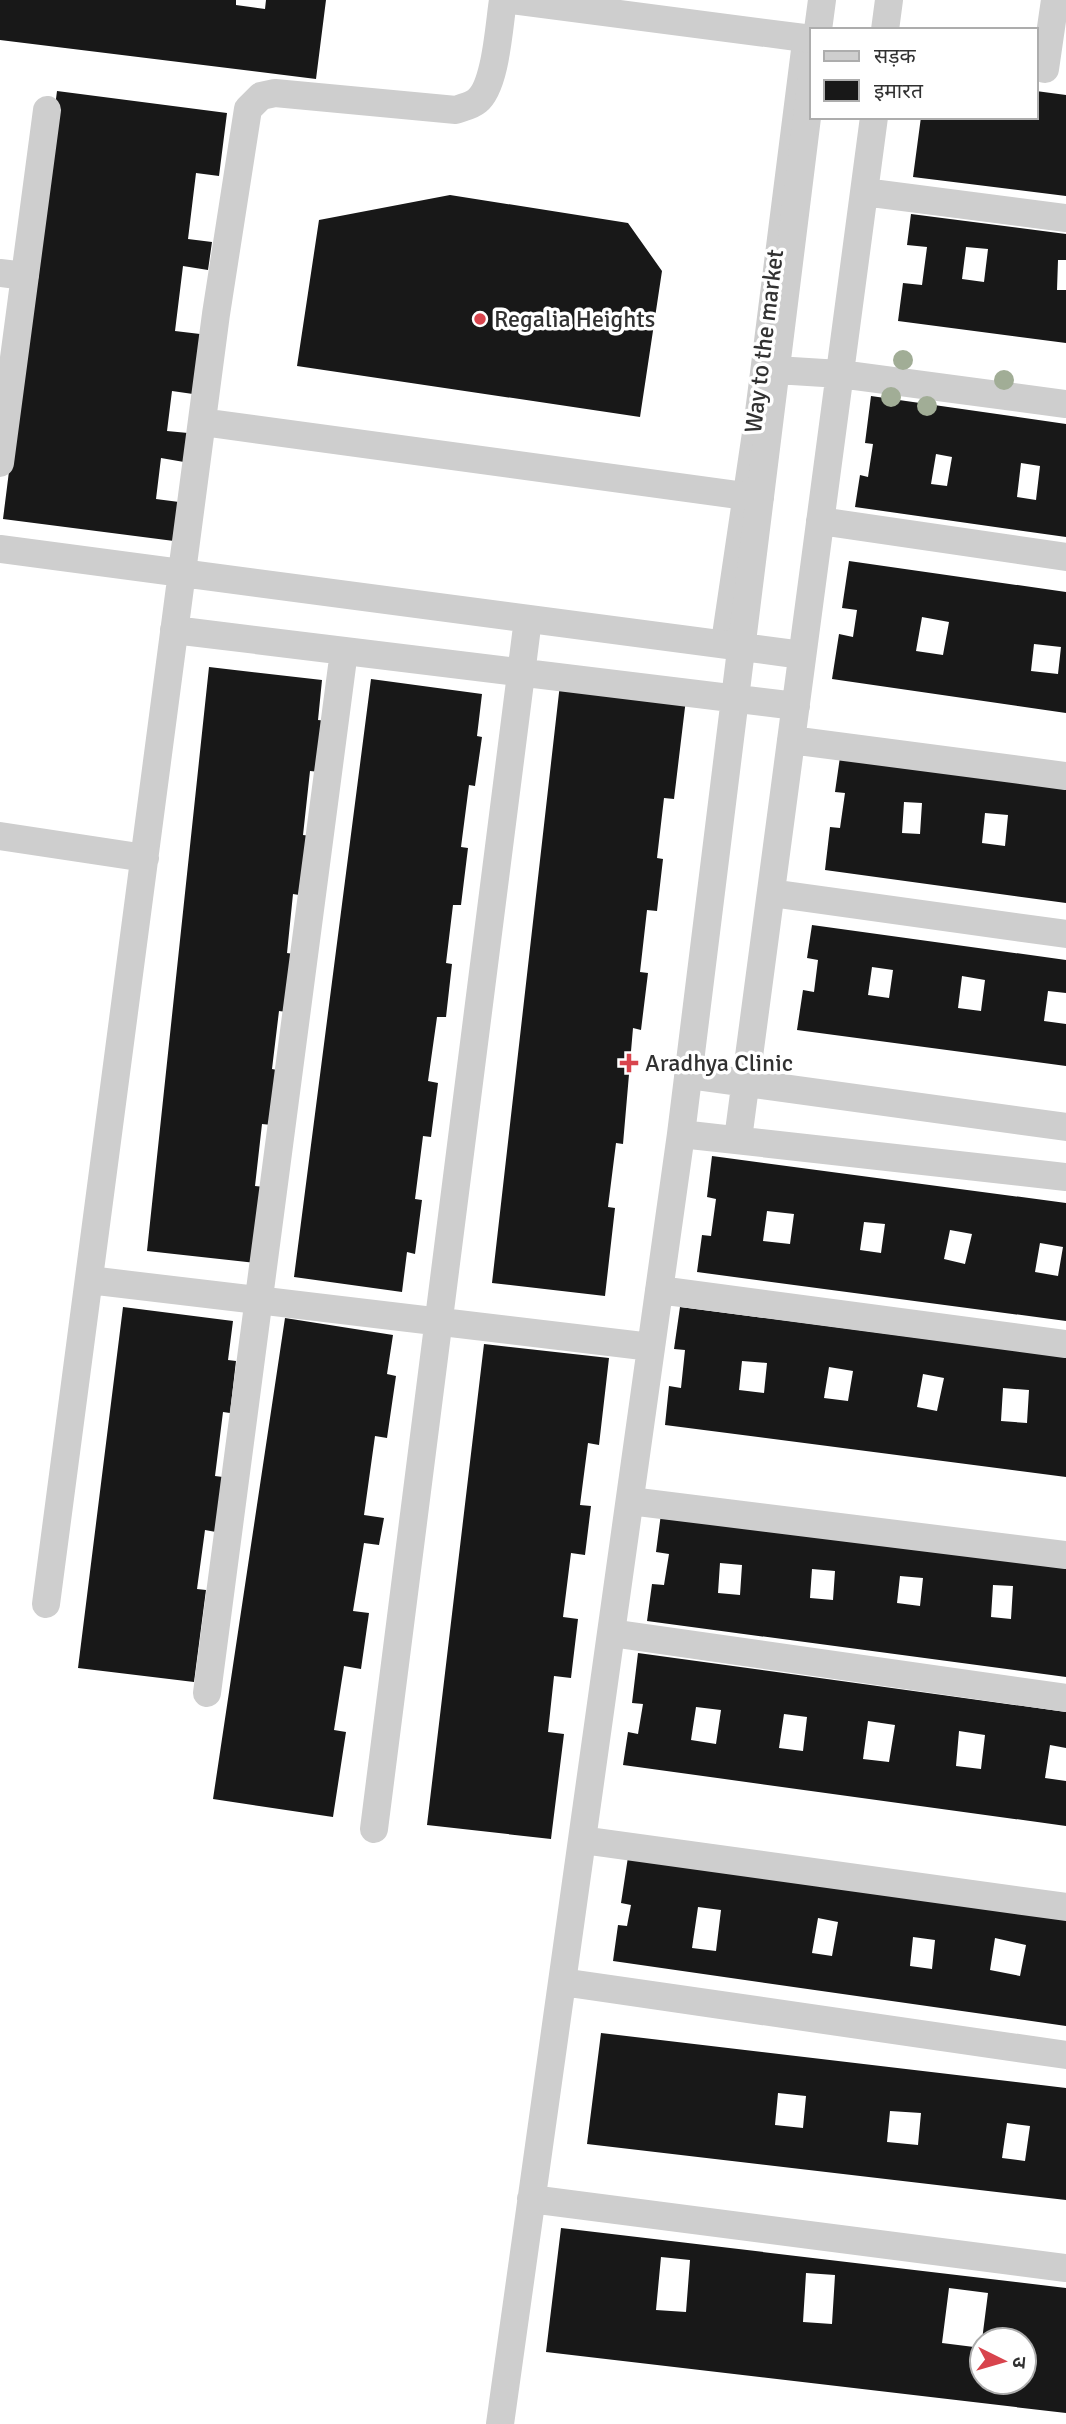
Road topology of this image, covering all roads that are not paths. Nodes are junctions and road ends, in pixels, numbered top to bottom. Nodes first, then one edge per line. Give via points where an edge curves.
1 (503, 0) edge
2 (512, 0) edge
3 (822, 0) edge
4 (889, 0) edge
5 (1055, 0) edge
6 (673, 10) edge
7 (813, 28) edge
8 (885, 28) edge
9 (810, 35) edge
10 (810, 40) edge
11 (1049, 69) edge
12 (810, 94) edge
13 (47, 110) dead end
14 (874, 119) edge
15 (864, 192) junction
16 (1066, 218) edge
17 (13, 274) edge
18 (776, 370) junction
19 (840, 374) junction
20 (1066, 404) edge
21 (202, 422) junction
22 (0, 463) edge
23 (752, 497) junction
24 (820, 521) junction
25 (0, 549) edge
26 (1066, 556) edge
27 (182, 573) junction
28 (528, 619) junction
29 (174, 630) junction
30 (732, 646) junction
31 (344, 651) junction
32 (802, 656) junction
33 (521, 672) junction
34 (736, 699) junction
35 (796, 706) junction
36 (791, 740) junction
37 (1066, 776) edge
38 (0, 836) edge
39 (145, 858) junction
40 (771, 893) junction
41 (1066, 934) edge
42 (688, 1074) junction
43 (746, 1083) junction
44 (1066, 1127) edge
45 (681, 1134) junction
46 (738, 1139) junction
47 (1066, 1177) edge
48 (89, 1280) junction
49 (659, 1290) junction
50 (258, 1300) junction
51 (439, 1322) junction
52 (1066, 1344) edge
53 (651, 1347) junction
54 (629, 1500) junction
55 (1066, 1555) edge
56 (46, 1604) dead end
57 (611, 1633) junction
58 (207, 1693) dead end
59 (1066, 1698) edge
60 (374, 1829) dead end
61 (582, 1840) junction
62 (1066, 1907) edge
63 (562, 1982) junction
64 (1066, 2055) edge
65 (531, 2199) junction
66 (1066, 2268) edge
67 (500, 2424) edge

1 - 21 street via 490,80 475,104 456,110 275,93 261,96 248,109
2 - 6 street
3 - 7 street
4 - 8 street
5 - 11 street
6 - 9 street
10 - 23 street, Way to the market via 782,191 755,416
12 - 18 street
13 - 17 street
14 - 15 street
15 - 16 street
15 - 19 street
17 - 22 street
18 - 19 street
18 - 23 street
19 - 20 street
19 - 24 street
21 - 23 street
21 - 27 street
23 - 30 street
24 - 26 street
24 - 32 street
25 - 27 street
27 - 28 street
27 - 29 street
28 - 30 street
28 - 33 street
29 - 31 street
29 - 39 street
30 - 32 street
30 - 34 street
31 - 33 street
31 - 50 street
32 - 35 street
33 - 34 street
33 - 51 street
34 - 35 street
34 - 42 street
35 - 36 street
36 - 37 street
36 - 40 street
38 - 39 street
39 - 48 street
40 - 41 street
40 - 43 street
42 - 43 street
42 - 45 street
43 - 44 street
43 - 46 street
45 - 46 street
45 - 49 street
46 - 47 street
48 - 50 street
48 - 56 street
49 - 52 street
49 - 53 street
50 - 51 street
50 - 58 street
51 - 53 street
51 - 60 street
53 - 54 street
54 - 55 street
54 - 57 street
57 - 59 street
57 - 61 street
61 - 62 street
61 - 63 street
63 - 64 street
63 - 65 street
65 - 66 street
65 - 67 street

